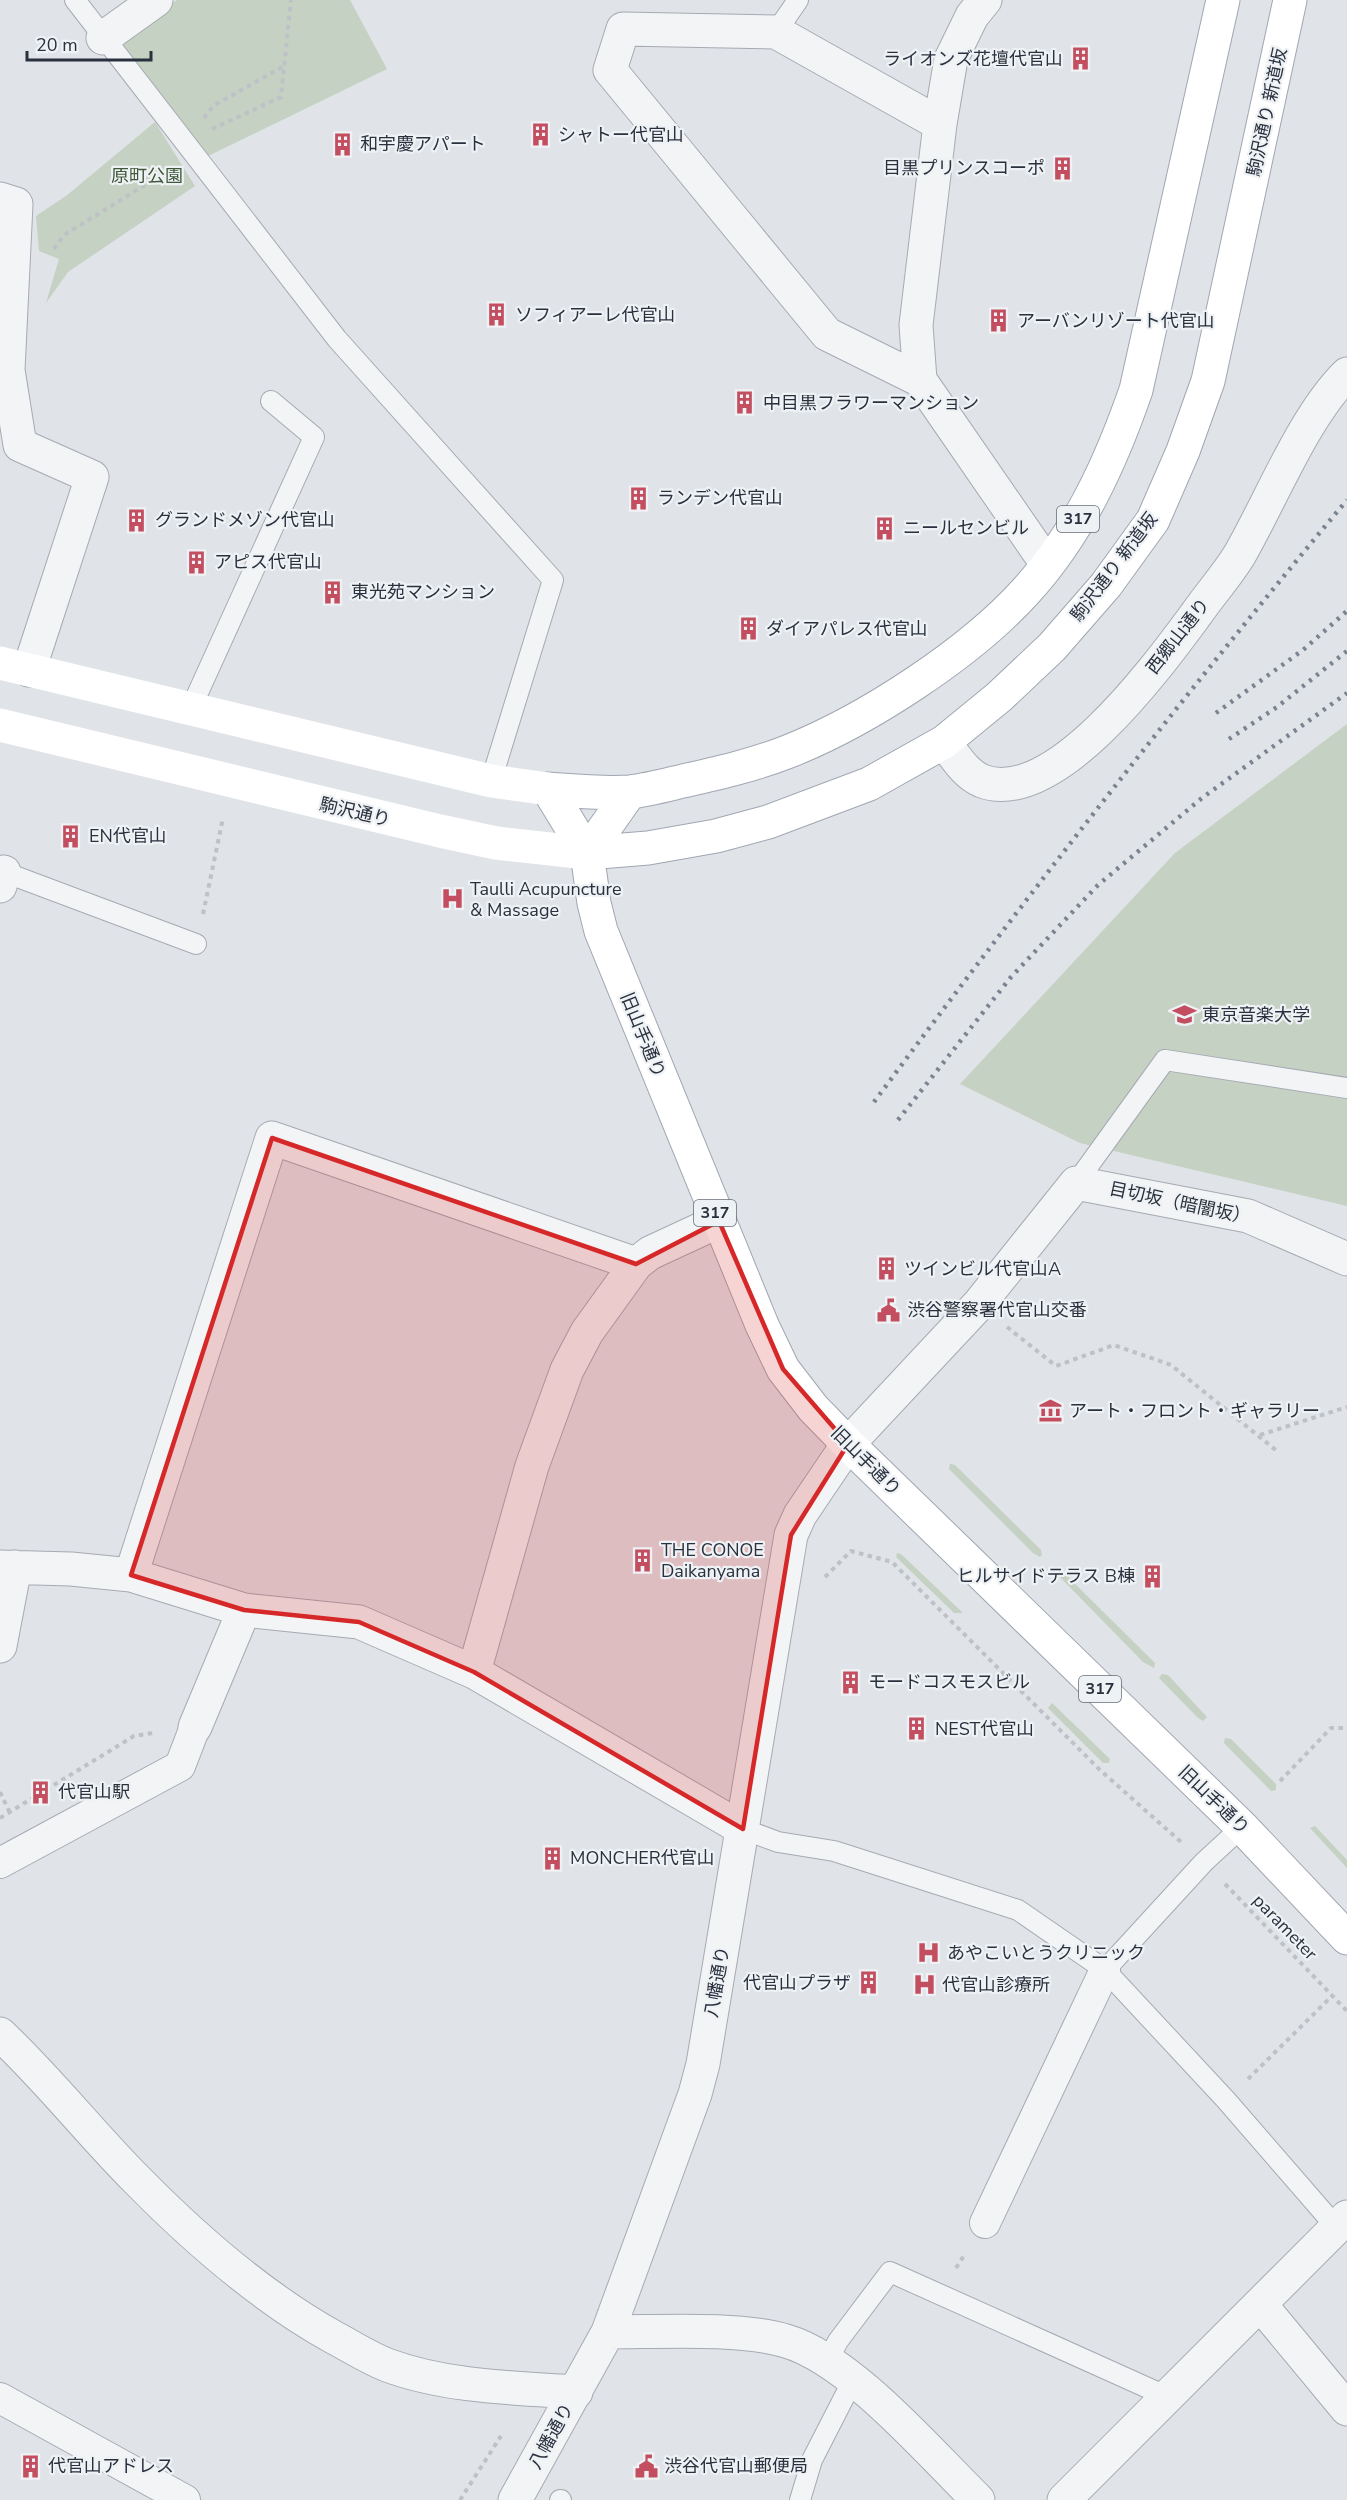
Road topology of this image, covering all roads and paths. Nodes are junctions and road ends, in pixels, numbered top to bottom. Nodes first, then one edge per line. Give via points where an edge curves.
1 (75, 0) edge
2 (156, 0) edge
3 (291, 0) edge
4 (798, 0) edge
5 (985, 0) edge
6 (1223, 0) edge
7 (1290, 0) edge
8 (777, 32) junction
9 (103, 38) junction
10 (284, 66) junction
11 (213, 106) dead end
12 (940, 124) junction
13 (189, 148) junction
14 (0, 199) edge
15 (52, 252) dead end
16 (1347, 374) edge
17 (920, 380) junction
18 (271, 401) dead end
19 (1047, 564) junction
20 (15, 667) edge
21 (191, 708) junction
22 (0, 725) edge
23 (944, 742) junction
24 (491, 781) junction
25 (548, 789) junction
26 (630, 792) junction
27 (223, 818) dead end
28 (716, 836) joint
29 (587, 854) junction
30 (2, 879) edge
31 (196, 944) joint
32 (1347, 1088) edge
33 (1076, 1183) junction
34 (719, 1221) junction
35 (1347, 1259) edge
36 (636, 1264) junction
37 (979, 1304) junction
38 (1347, 1407) edge
39 (1260, 1435) junction
40 (848, 1444) junction
41 (1277, 1451) dead end
42 (8, 1567) edge
43 (131, 1575) junction
44 (824, 1587) dead end
45 (244, 1610) junction
46 (0, 1646) edge
47 (474, 1672) junction
48 (195, 1727) junction
49 (1347, 1728) edge
50 (1280, 1781) dead end
51 (0, 1792) edge
52 (9, 1812) junction
53 (0, 1818) edge
54 (13, 1821) dead end
55 (1242, 1827) junction
56 (743, 1829) junction
57 (1204, 1862) junction
58 (0, 1863) edge
59 (1347, 1938) edge
60 (1105, 1970) junction
61 (1333, 1995) junction
62 (1347, 2011) edge
63 (0, 2034) edge
64 (1226, 2100) junction
65 (985, 2223) joint
66 (1342, 2223) edge
67 (938, 2295) junction
68 (1260, 2304) junction
69 (608, 2332) junction
70 (828, 2360) junction
71 (853, 2380) junction
72 (576, 2392) junction
73 (1168, 2397) junction
74 (0, 2398) edge
75 (1347, 2409) edge
76 (501, 2436) dead end
77 (185, 2500) edge
78 (460, 2500) edge
79 (515, 2500) edge
80 (800, 2500) edge
81 (978, 2500) edge
82 (1064, 2500) edge

1 - 9 lane
2 - 9 street
3 - 10 path
4 - 8 lane
5 - 12 street via 972,16 951,59
6 - 19 main road, 317 via 1136,390 1097,490
7 - 23 main road, 駒沢通り 新道坂 via 1208,381 1153,520 1106,585 1052,647
8 - 12 street
8 - 17 street via 623,29 610,70 827,334
9 - 13 lane
10 - 11 path
10 - 13 path via 281,97
12 - 17 street via 916,325
13 - 15 path via 64,236
13 - 24 lane via 337,339 552,580
14 - 20 street via 16,204 8,370 20,445 92,477
16 - 23 street, 西郷山通り via 1315,415 1238,556 1109,722 1047,770 1009,785 970,775
17 - 19 street
18 - 21 lane via 314,437
19 - 26 main road, 317 via 1027,591 935,670 839,728 787,752 718,773
20 - 21 main road
21 - 24 main road
22 - 29 main road, 駒沢通り via 440,831 496,843
23 - 28 main road, 駒沢通り 新道坂 via 829,800
24 - 25 main road
25 - 26 main road, 317
25 - 29 main road, 旧山手通り / 317
26 - 29 main road
27 - 31 path
28 - 29 main road, 駒沢通り
29 - 34 main road, 旧山手通り / 317 via 601,931
30 - 31 lane
32 - 33 lane via 1165,1060
33 - 35 street, 目切坂（暗闇坂） via 1248,1216
33 - 37 street, 八幡通り
34 - 36 street via 650,1253
34 - 40 main road, 旧山手通り / 317 via 783,1369
36 - 43 street via 272,1138
36 - 47 street via 587,1332 567,1370 532,1466
37 - 39 path via 1056,1366 1114,1345 1171,1365
37 - 40 street, 八幡通り
38 - 39 path
39 - 41 path
40 - 55 main road, 旧山手通り / 317
40 - 56 street, 八幡通り via 791,1535
42 - 43 street
42 - 46 street
43 - 45 street
44 - 57 path, parameter via 826,1575 851,1551 892,1562 1100,1770
45 - 47 street via 359,1622
45 - 48 street
47 - 56 street
48 - 52 path via 134,1736
48 - 58 street via 180,1766
49 - 50 path via 1331,1728
51 - 52 path
52 - 53 path
52 - 54 path
55 - 57 lane
55 - 59 main road, 旧山手通り / 317
56 - 60 lane via 778,1842 834,1851 1018,1910
56 - 69 street, 八幡通り via 698,2084
57 - 60 lane
57 - 61 path, parameter
60 - 64 lane
60 - 65 street
61 - 62 path, parameter
61 - 64 path
63 - 72 street via 188,2230 253,2284 311,2324 387,2365 425,2376
64 - 66 lane
65 - 67 path
66 - 68 street
67 - 70 lane via 890,2272
67 - 73 lane
68 - 73 street
68 - 75 street
69 - 70 street via 761,2336 807,2348
69 - 72 street, 八幡通り
70 - 71 street
71 - 80 lane via 812,2460
71 - 81 street
72 - 79 street, 八幡通り
73 - 82 street
74 - 77 street
76 - 78 path

